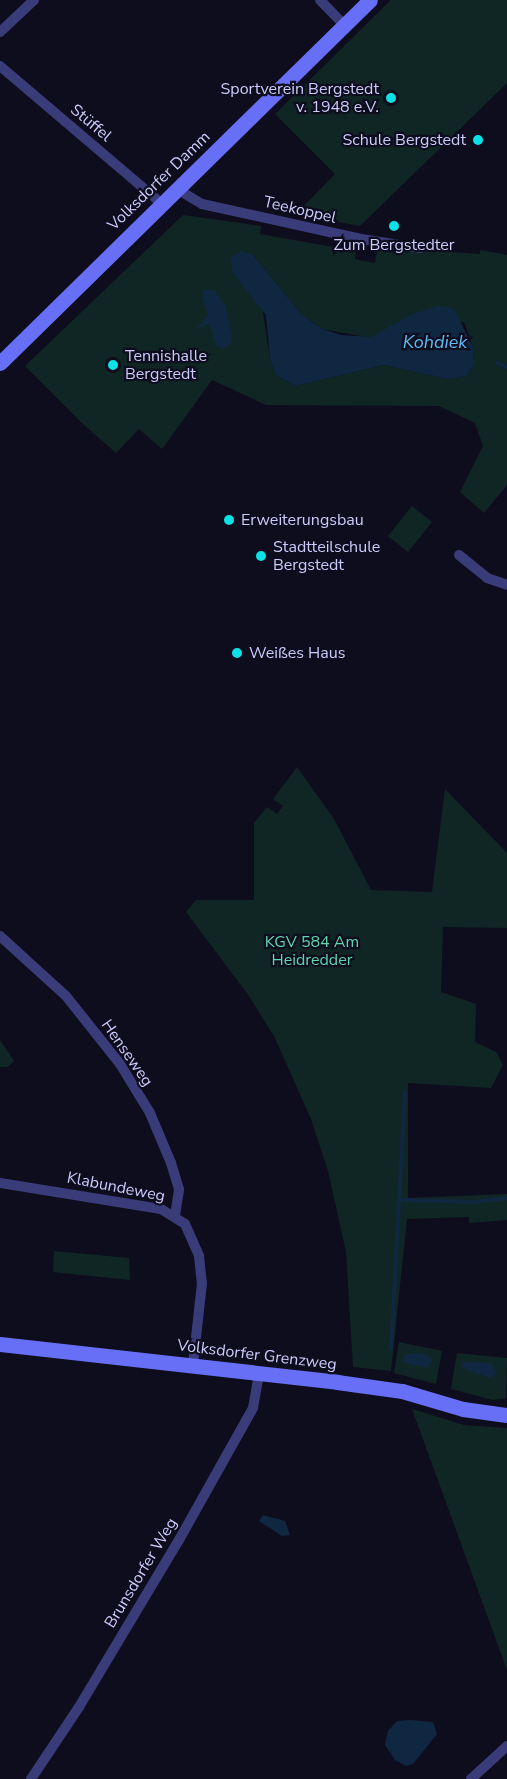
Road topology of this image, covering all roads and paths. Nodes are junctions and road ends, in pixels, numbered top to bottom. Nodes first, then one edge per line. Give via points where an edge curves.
1 (34, 0) edge
2 (320, 0) edge
3 (370, 0) edge
4 (345, 26) junction
5 (0, 32) edge
6 (0, 66) edge
7 (177, 189) junction
8 (162, 204) junction
9 (420, 248) dead end
10 (0, 363) edge
11 (459, 555) dead end
12 (507, 585) edge
13 (0, 936) edge
14 (0, 1183) edge
15 (175, 1215) junction
16 (0, 1344) edge
17 (193, 1365) junction
18 (260, 1374) junction
19 (507, 1415) edge
20 (507, 1746) edge
21 (31, 1779) edge
22 (471, 1779) edge

1 - 5 street
2 - 4 street
3 - 4 main road, Volksdorfer Damm
4 - 7 main road, Volksdorfer Damm
6 - 8 street, Stüffel
7 - 8 main road, Volksdorfer Damm
7 - 9 street, Teekoppel via 202,204
8 - 10 main road, Volksdorfer Damm
11 - 12 street via 487,578
13 - 15 street, Henseweg via 66,996 120,1064 150,1113 171,1163 180,1202
14 - 15 street, Klabundeweg via 161,1209
15 - 17 street, Klabundeweg via 192,1234 199,1256 202,1316
16 - 17 main road, Volksdorfer Grenzweg
17 - 18 main road, Volksdorfer Grenzweg
18 - 19 main road, Volksdorfer Grenzweg via 402,1391 463,1409
18 - 21 street, Brunsdorfer Weg via 253,1408 179,1540
20 - 22 street

